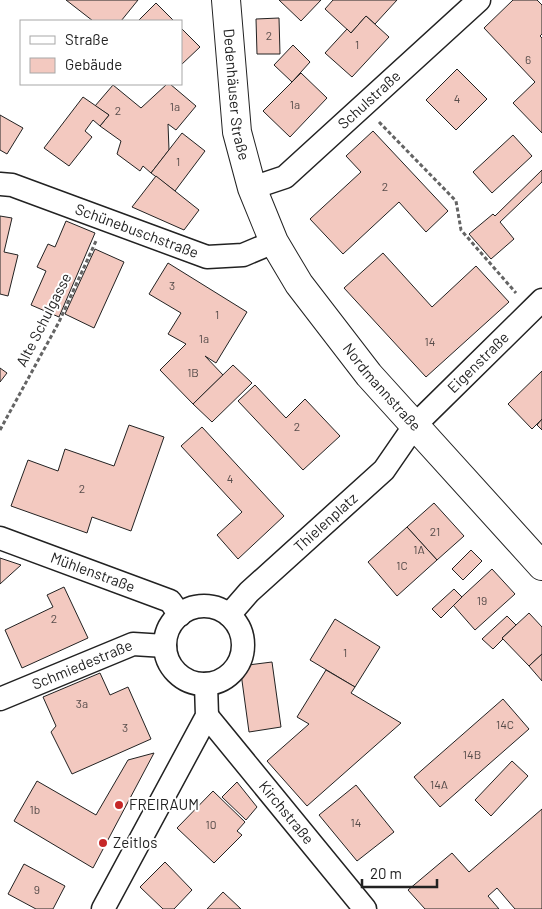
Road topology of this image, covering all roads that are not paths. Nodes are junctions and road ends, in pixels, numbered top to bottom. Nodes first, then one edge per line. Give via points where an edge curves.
1 (226, 0) edge
2 (478, 0) edge
3 (0, 184) edge
4 (252, 188) junction
5 (274, 242) junction
6 (537, 306) edge
7 (415, 425) junction
8 (0, 538) edge
9 (542, 566) edge
10 (180, 615) junction
11 (229, 615) junction
12 (165, 646) junction
13 (206, 684) junction
14 (0, 699) edge
15 (207, 716) junction
16 (104, 909) edge
17 (365, 909) edge

1 - 4 street, Dedenhäuser Straße via 237,132
2 - 4 street, Schulstraße via 285,177
3 - 5 street, Schünebuschstraße via 207,257 243,255
4 - 5 street, Nordmannstraße
5 - 7 street, Nordmannstraße via 299,284 369,375
6 - 7 street, Eigenstraße
7 - 9 street, Nordmannstraße
7 - 11 street, Thielenplatz via 384,470 249,592
8 - 10 street, Mühlenstraße via 170,602
10 - 11 street via 189,609 210,606
10 - 12 street via 172,623
11 - 13 street via 238,625 242,637 238,663 230,674
12 - 13 street via 171,665 178,673 186,680
12 - 14 street, Schmiedestraße via 133,644
13 - 15 street
15 - 16 street
15 - 17 street, Kirchstraße

